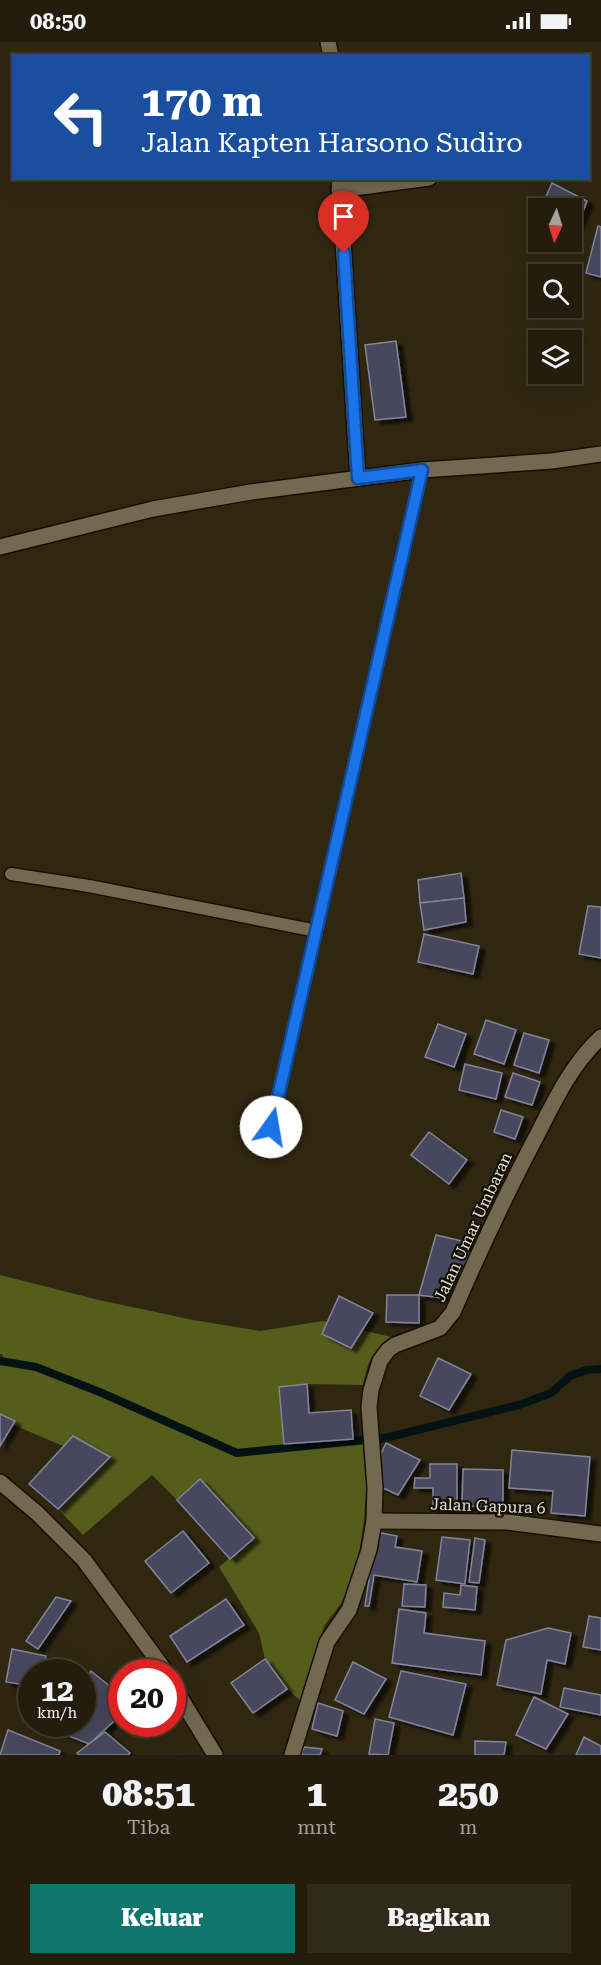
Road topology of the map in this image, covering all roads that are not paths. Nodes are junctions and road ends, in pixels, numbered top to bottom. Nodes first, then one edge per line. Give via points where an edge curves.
1 (399, 180) edge
2 (339, 184) edge
3 (601, 454) edge
4 (422, 470) junction
5 (358, 478) junction
6 (0, 547) edge
7 (11, 874) dead end
8 (317, 931) junction
9 (601, 1036) edge
10 (271, 1127) dead end
11 (0, 1482) edge
12 (374, 1521) junction
13 (601, 1534) edge
14 (156, 1659) edge
15 (186, 1707) edge
16 (215, 1755) edge
17 (292, 1755) edge

1 - 2 street
2 - 5 street
3 - 4 street
4 - 5 street
4 - 8 lane
5 - 6 street via 153,509
7 - 8 lane
8 - 10 lane
9 - 12 street, Jalan Umar Umbaran via 583,1054 548,1113 447,1322 432,1332 395,1345 380,1361 369,1407
11 - 14 street via 84,1560
12 - 13 street, Jalan Gapura 6 via 507,1522
12 - 17 street, Jalan Umar Umbaran via 352,1604 327,1642
15 - 16 street

